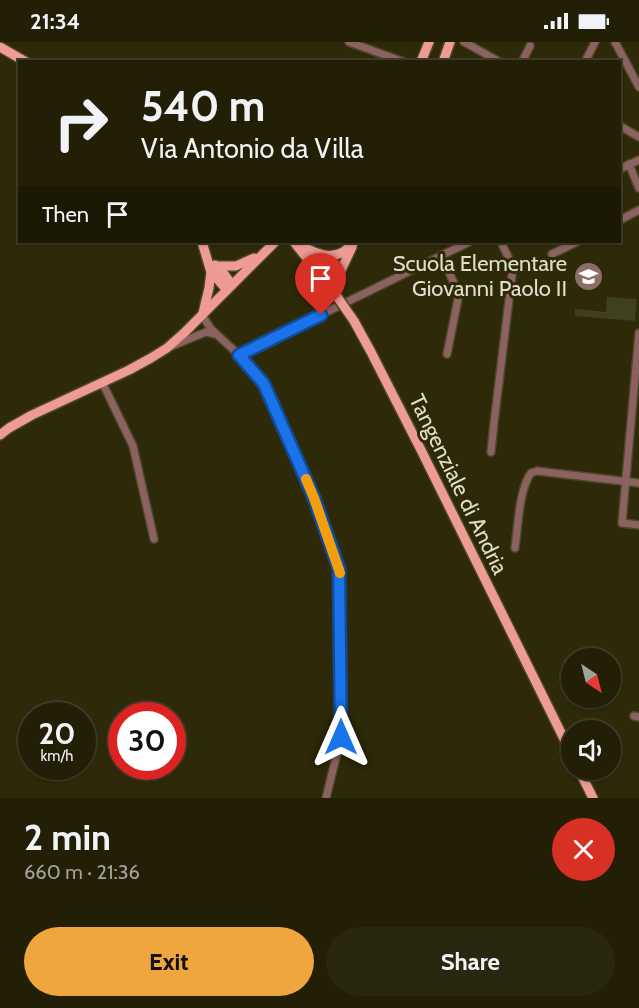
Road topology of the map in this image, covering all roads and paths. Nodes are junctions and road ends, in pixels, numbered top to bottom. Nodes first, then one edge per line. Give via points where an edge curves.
1 (349, 42) edge
2 (429, 42) edge
3 (463, 42) edge
4 (595, 42) edge
5 (615, 42) edge
6 (451, 43) edge
7 (530, 46) dead end
8 (0, 47) edge
9 (23, 60) edge
10 (398, 60) edge
11 (422, 60) edge
12 (444, 60) edge
13 (496, 60) edge
14 (523, 60) edge
15 (586, 60) edge
16 (637, 77) edge
17 (639, 87) edge
18 (621, 127) edge
19 (639, 137) edge
20 (639, 160) edge
21 (629, 164) junction
22 (621, 168) edge
23 (639, 188) edge
24 (639, 210) edge
25 (621, 219) edge
26 (202, 243) edge
27 (274, 243) edge
28 (295, 243) edge
29 (296, 243) edge
30 (353, 243) edge
31 (354, 243) edge
32 (467, 243) edge
33 (501, 243) edge
34 (575, 243) edge
35 (265, 251) junction
36 (552, 254) dead end
37 (441, 255) junction
38 (214, 269) junction
39 (229, 287) junction
40 (336, 295) junction
41 (202, 315) junction
42 (639, 333) edge
43 (217, 336) junction
44 (167, 348) junction
45 (447, 354) dead end
46 (239, 355) junction
47 (102, 382) junction
48 (637, 383) edge
49 (636, 409) edge
50 (0, 435) edge
51 (491, 452) dead end
52 (626, 481) junction
53 (639, 483) edge
54 (639, 525) edge
55 (154, 539) dead end
56 (514, 548) dead end
57 (561, 733) edge
58 (584, 780) edge
59 (326, 798) edge
60 (593, 798) edge

1 - 10 street
2 - 11 main road
3 - 13 street
4 - 15 street
5 - 16 street
6 - 12 main road
7 - 14 street
8 - 9 main road
16 - 17 street
18 - 19 street
20 - 21 street
21 - 22 street
21 - 23 street
24 - 25 street
26 - 38 main road
27 - 35 main road
28 - 40 main road, Tangenziale di Andria
29 - 30 main road via 331,256 345,252
31 - 40 main road via 337,279
32 - 37 street
33 - 51 street via 513,267
34 - 36 street
35 - 38 main road via 240,266
35 - 39 main road
37 - 45 street via 459,294
37 - 46 street
38 - 39 main road
38 - 41 main road
39 - 41 main road
40 - 57 main road, Tangenziale di Andria, bridge via 371,352
41 - 43 street
41 - 44 main road
42 - 48 street
43 - 44 street via 206,332
43 - 46 street
44 - 47 main road
46 - 59 street via 264,384 314,498 339,569 341,737
47 - 50 main road
47 - 55 street via 133,446
48 - 49 street
49 - 52 street
52 - 53 street
52 - 54 street via 622,523
52 - 56 street via 531,473 524,488
58 - 60 main road

